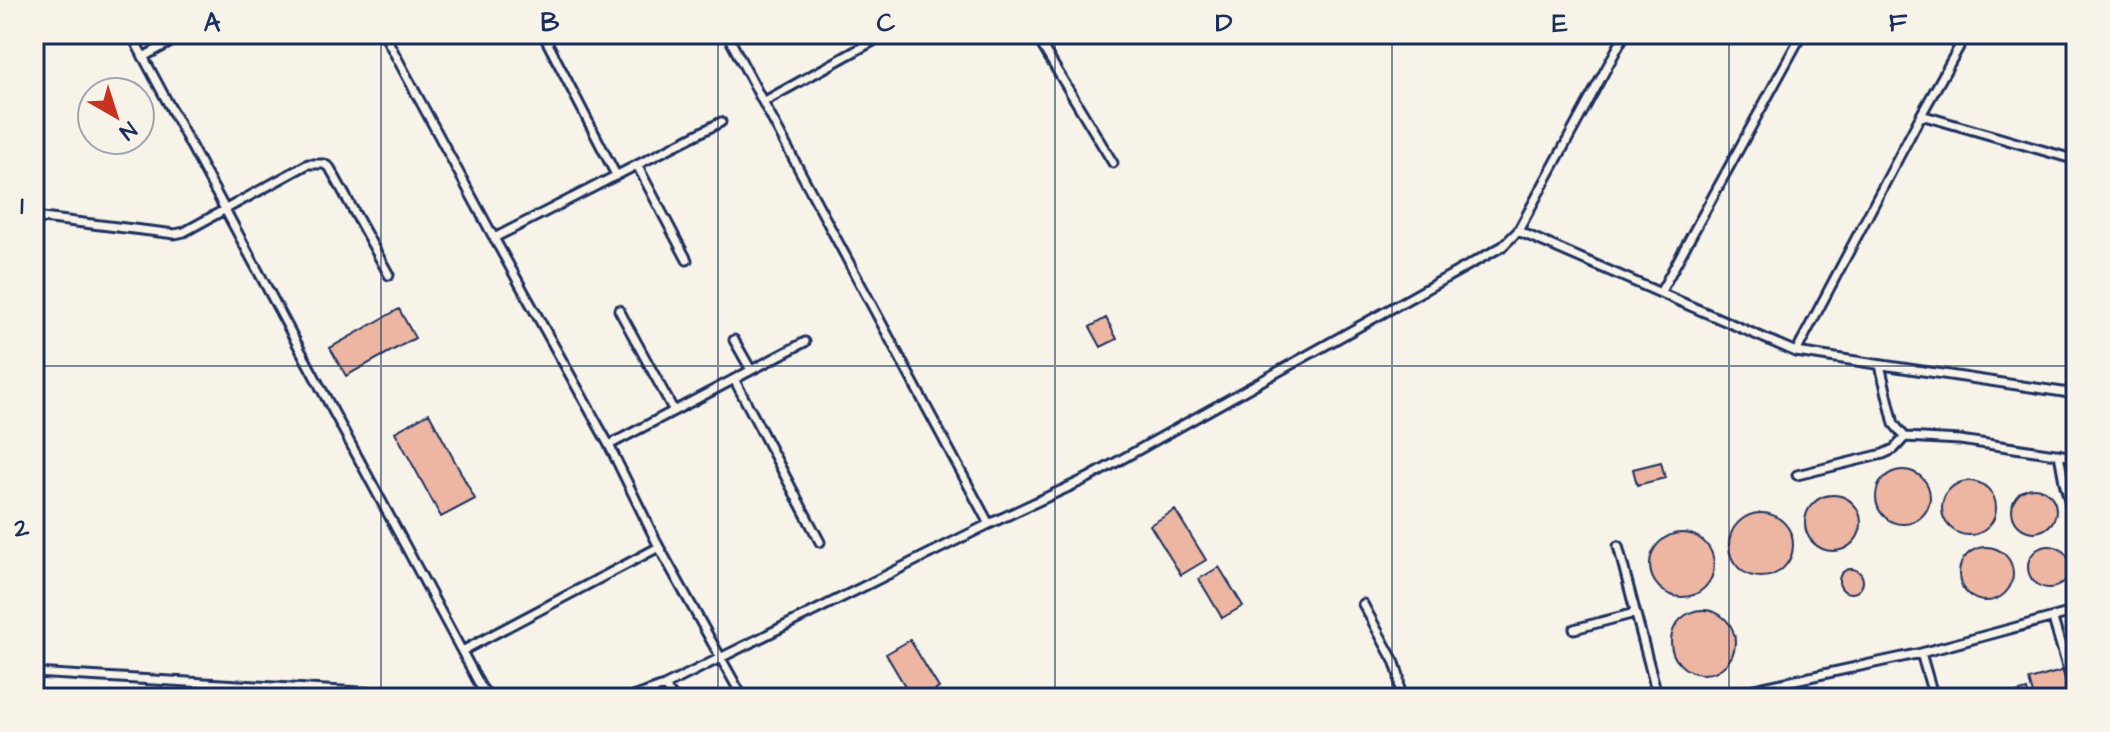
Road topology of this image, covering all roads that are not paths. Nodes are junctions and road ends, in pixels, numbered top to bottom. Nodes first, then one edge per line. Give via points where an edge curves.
1 (131, 34) edge
2 (186, 34) edge
3 (384, 34) edge
4 (543, 34) edge
5 (727, 34) edge
6 (886, 34) edge
7 (1035, 34) edge
8 (1625, 34) edge
9 (1802, 34) edge
10 (1958, 34) edge
11 (143, 57) junction
12 (763, 102) junction
13 (1921, 115) junction
14 (721, 122) dead end
15 (2076, 160) edge
16 (1113, 163) dead end
17 (637, 165) junction
18 (616, 175) junction
19 (226, 210) junction
20 (34, 217) edge
21 (1518, 231) junction
22 (494, 238) junction
23 (687, 260) dead end
24 (389, 275) dead end
25 (1660, 293) junction
26 (619, 310) dead end
27 (734, 340) dead end
28 (805, 342) dead end
29 (1796, 352) junction
30 (1880, 365) junction
31 (751, 370) junction
32 (734, 379) junction
33 (2076, 394) edge
34 (674, 411) junction
35 (1905, 437) junction
36 (609, 445) junction
37 (2059, 454) junction
38 (2076, 457) edge
39 (1797, 475) dead end
40 (989, 524) junction
41 (2076, 525) edge
42 (820, 542) dead end
43 (1618, 546) dead end
44 (659, 547) junction
45 (1363, 604) dead end
46 (2076, 611) edge
47 (1635, 613) junction
48 (2053, 619) junction
49 (1574, 629) dead end
50 (462, 651) junction
51 (1921, 653) junction
52 (720, 659) junction
53 (34, 673) edge
54 (664, 686) junction
55 (2074, 686) edge
56 (364, 695) edge
57 (2076, 697) edge
58 (462, 698) edge
59 (490, 698) edge
60 (630, 698) edge
61 (674, 698) edge
62 (743, 698) edge
63 (1400, 698) edge
64 (1658, 698) edge
65 (1712, 698) edge
66 (1934, 698) edge

1 - 11 lane
2 - 11 lane
3 - 22 lane
4 - 18 lane
5 - 12 lane
6 - 12 lane
7 - 16 lane
8 - 21 lane
9 - 25 lane
10 - 13 lane via 1959,47
11 - 19 lane
12 - 40 lane
13 - 15 lane
13 - 29 lane
14 - 17 lane
17 - 18 lane
17 - 23 lane
18 - 22 lane
19 - 20 lane via 175,234
19 - 24 lane via 308,164 324,164
19 - 50 lane
21 - 25 lane
21 - 40 lane via 1503,246 1088,478
22 - 36 lane
25 - 29 lane
26 - 34 lane
27 - 31 lane
28 - 31 lane
29 - 30 lane
30 - 33 lane
30 - 35 lane via 1894,424
31 - 32 lane
32 - 34 lane
32 - 42 lane
34 - 36 lane
35 - 37 lane
35 - 39 lane via 1883,454
36 - 44 lane
37 - 38 lane
37 - 41 lane
40 - 52 lane
43 - 47 lane
44 - 50 lane
44 - 52 lane
45 - 63 lane via 1395,663
46 - 48 lane
47 - 49 lane
47 - 64 lane
48 - 51 lane
48 - 55 lane
50 - 59 lane
51 - 65 lane
51 - 66 lane
52 - 54 lane
52 - 62 lane
53 - 56 lane
54 - 60 lane
54 - 61 lane
55 - 57 lane
56 - 58 lane

